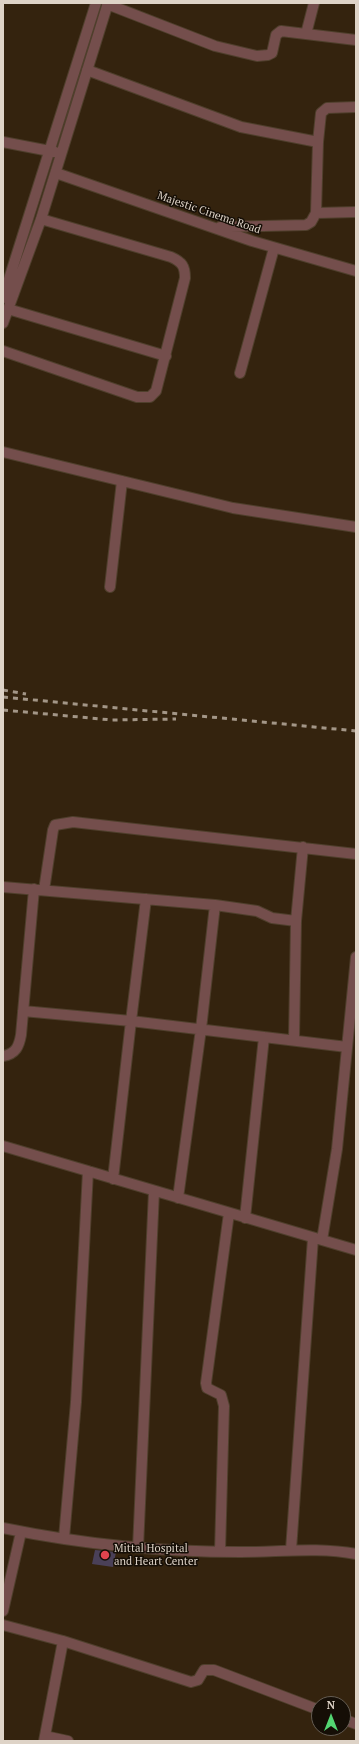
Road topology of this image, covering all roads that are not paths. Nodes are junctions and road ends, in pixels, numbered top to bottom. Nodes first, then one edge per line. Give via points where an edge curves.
1 (96, 3) edge
2 (314, 3) edge
3 (108, 4) edge
4 (306, 34) junction
5 (356, 40) edge
6 (87, 70) junction
7 (356, 107) edge
8 (3, 142) edge
9 (318, 142) junction
10 (50, 151) junction
11 (61, 153) junction
12 (56, 173) junction
13 (356, 212) edge
14 (316, 213) junction
15 (41, 219) junction
16 (214, 228) junction
17 (274, 248) junction
18 (356, 271) edge
19 (3, 298) edge
20 (8, 309) junction
21 (3, 323) edge
22 (3, 351) edge
23 (166, 356) junction
24 (240, 373) dead end
25 (3, 452) edge
26 (122, 481) junction
27 (356, 527) edge
28 (110, 587) dead end
29 (303, 847) junction
30 (356, 854) edge
31 (3, 887) edge
32 (39, 890) junction
33 (146, 899) junction
34 (215, 906) junction
35 (296, 921) junction
36 (356, 957) edge
37 (23, 1011) junction
38 (131, 1021) junction
39 (201, 1029) junction
40 (264, 1037) junction
41 (294, 1040) junction
42 (347, 1047) junction
43 (3, 1056) edge
44 (3, 1146) edge
45 (88, 1171) junction
46 (113, 1179) junction
47 (154, 1191) junction
48 (178, 1198) junction
49 (229, 1213) junction
50 (245, 1218) junction
51 (318, 1239) junction
52 (356, 1250) edge
53 (3, 1528) edge
54 (21, 1532) junction
55 (64, 1538) junction
56 (138, 1548) junction
57 (291, 1550) junction
58 (220, 1552) junction
59 (356, 1554) edge
60 (3, 1611) edge
61 (3, 1626) edge
62 (63, 1640) junction
63 (311, 1707) edge
64 (45, 1739) edge
65 (68, 1741) edge

1 - 10 street
2 - 4 street
3 - 4 street via 215,46 257,56 272,52 278,32
3 - 6 street
4 - 5 street
6 - 9 street via 241,126
6 - 11 street
7 - 9 street via 324,111
8 - 10 street
9 - 14 street
10 - 11 street
10 - 19 street
11 - 12 street
12 - 15 street
12 - 16 street, Majestic Cinema Road
13 - 14 street
14 - 16 street via 306,225
15 - 20 street
15 - 23 street via 181,261 185,268 185,278
16 - 17 street, Majestic Cinema Road
17 - 18 street, Majestic Cinema Road
17 - 24 street
20 - 21 street
20 - 23 street
22 - 23 street via 128,395 144,398 150,397 156,391
25 - 26 street
26 - 27 street via 233,508
26 - 28 street
29 - 30 street
29 - 32 street via 63,822 55,825 53,830
29 - 35 street
31 - 32 street
32 - 33 street
32 - 37 street
33 - 34 street
33 - 38 street
34 - 35 street via 257,911 272,918
34 - 39 street
35 - 41 street
36 - 42 street
37 - 38 street
37 - 43 street via 19,1046 14,1052
38 - 39 street
38 - 46 street
39 - 40 street
39 - 48 street
40 - 41 street
40 - 50 street
41 - 42 street
42 - 51 street via 337,1149
44 - 45 street
45 - 46 street
45 - 55 street via 76,1402
46 - 47 street
47 - 48 street
47 - 56 street
48 - 49 street
49 - 50 street
49 - 58 street via 206,1383 207,1388 221,1395 224,1406
50 - 51 street
51 - 52 street
51 - 57 street
53 - 54 street
54 - 55 street
54 - 60 street
55 - 56 street
56 - 58 street
57 - 58 street
57 - 59 street via 319,1549
61 - 62 street
62 - 63 street via 191,1682 198,1680 204,1670 214,1670
62 - 64 street
64 - 65 street

